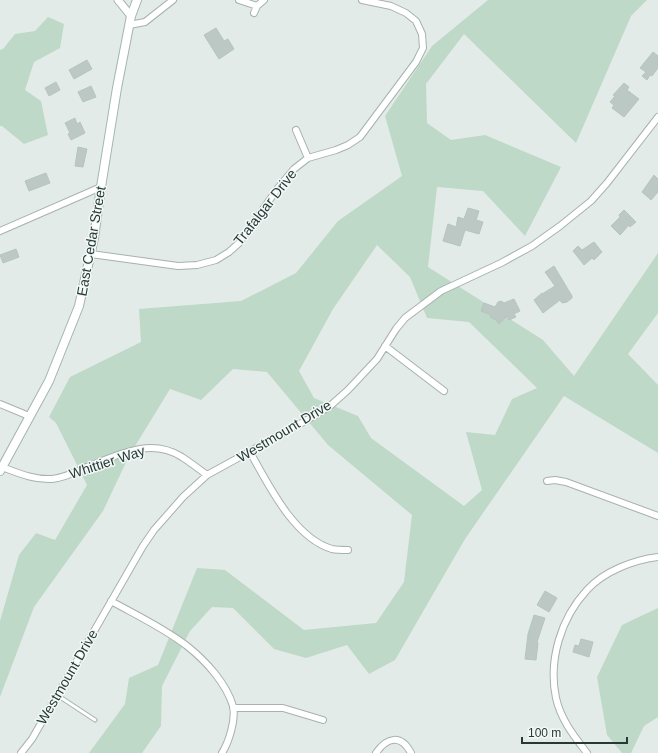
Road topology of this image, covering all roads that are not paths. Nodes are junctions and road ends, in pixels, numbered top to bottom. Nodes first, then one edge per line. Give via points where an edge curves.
1 (118, 0) edge
2 (137, 0) edge
3 (173, 0) edge
4 (239, 0) edge
5 (264, 0) edge
6 (362, 0) edge
7 (257, 6) junction
8 (254, 12) dead end
9 (131, 16) junction
10 (129, 26) junction
11 (658, 117) edge
12 (296, 130) dead end
13 (308, 158) junction
14 (101, 187) junction
15 (0, 231) edge
16 (91, 254) junction
17 (385, 346) junction
18 (444, 391) dead end
19 (0, 404) edge
20 (29, 416) junction
21 (250, 452) junction
22 (1, 469) edge
23 (207, 475) junction
24 (547, 481) dead end
25 (658, 516) edge
26 (348, 550) dead end
27 (658, 557) edge
28 (111, 601) junction
29 (56, 695) junction
30 (233, 708) junction
31 (95, 720) dead end
32 (323, 720) dead end
33 (21, 753) edge
34 (222, 753) edge
35 (376, 753) edge
36 (411, 753) edge
37 (587, 753) edge

1 - 9 street
2 - 9 main road, East Cedar Street
3 - 10 street via 145,22
4 - 7 street
5 - 7 street
6 - 13 street, Trafalgar Drive via 390,6 416,21 422,34 422,48 416,62 360,136 342,148
7 - 8 street
9 - 10 main road, East Cedar Street
10 - 14 main road, East Cedar Street via 116,88
11 - 17 street, Westmount Drive via 591,201 532,246 441,291 405,318
12 - 13 street
13 - 16 street, Trafalgar Drive via 294,169 278,188 239,243 216,260 178,266
14 - 15 street
14 - 16 main road, East Cedar Street
16 - 20 main road, East Cedar Street via 80,306 48,380
17 - 18 street
17 - 21 street, Westmount Drive via 359,379 330,406
19 - 20 street
20 - 22 main road, East Cedar Street
21 - 23 street, Westmount Drive
21 - 26 street via 274,494 294,522 316,541 332,549
22 - 23 street, Whittier Way via 33,478 54,479 126,452 154,447 181,457
23 - 28 street, Westmount Drive via 183,497 154,530
24 - 25 street via 566,482
27 - 37 street via 633,563 603,577 578,601 563,628 557,646 555,666 556,698 570,731
28 - 29 street, Westmount Drive
28 - 30 street via 188,646 226,688
29 - 31 lane
29 - 33 street, Westmount Drive via 32,739
30 - 32 street via 283,708
30 - 34 street via 230,734
35 - 36 street via 390,740 402,743

